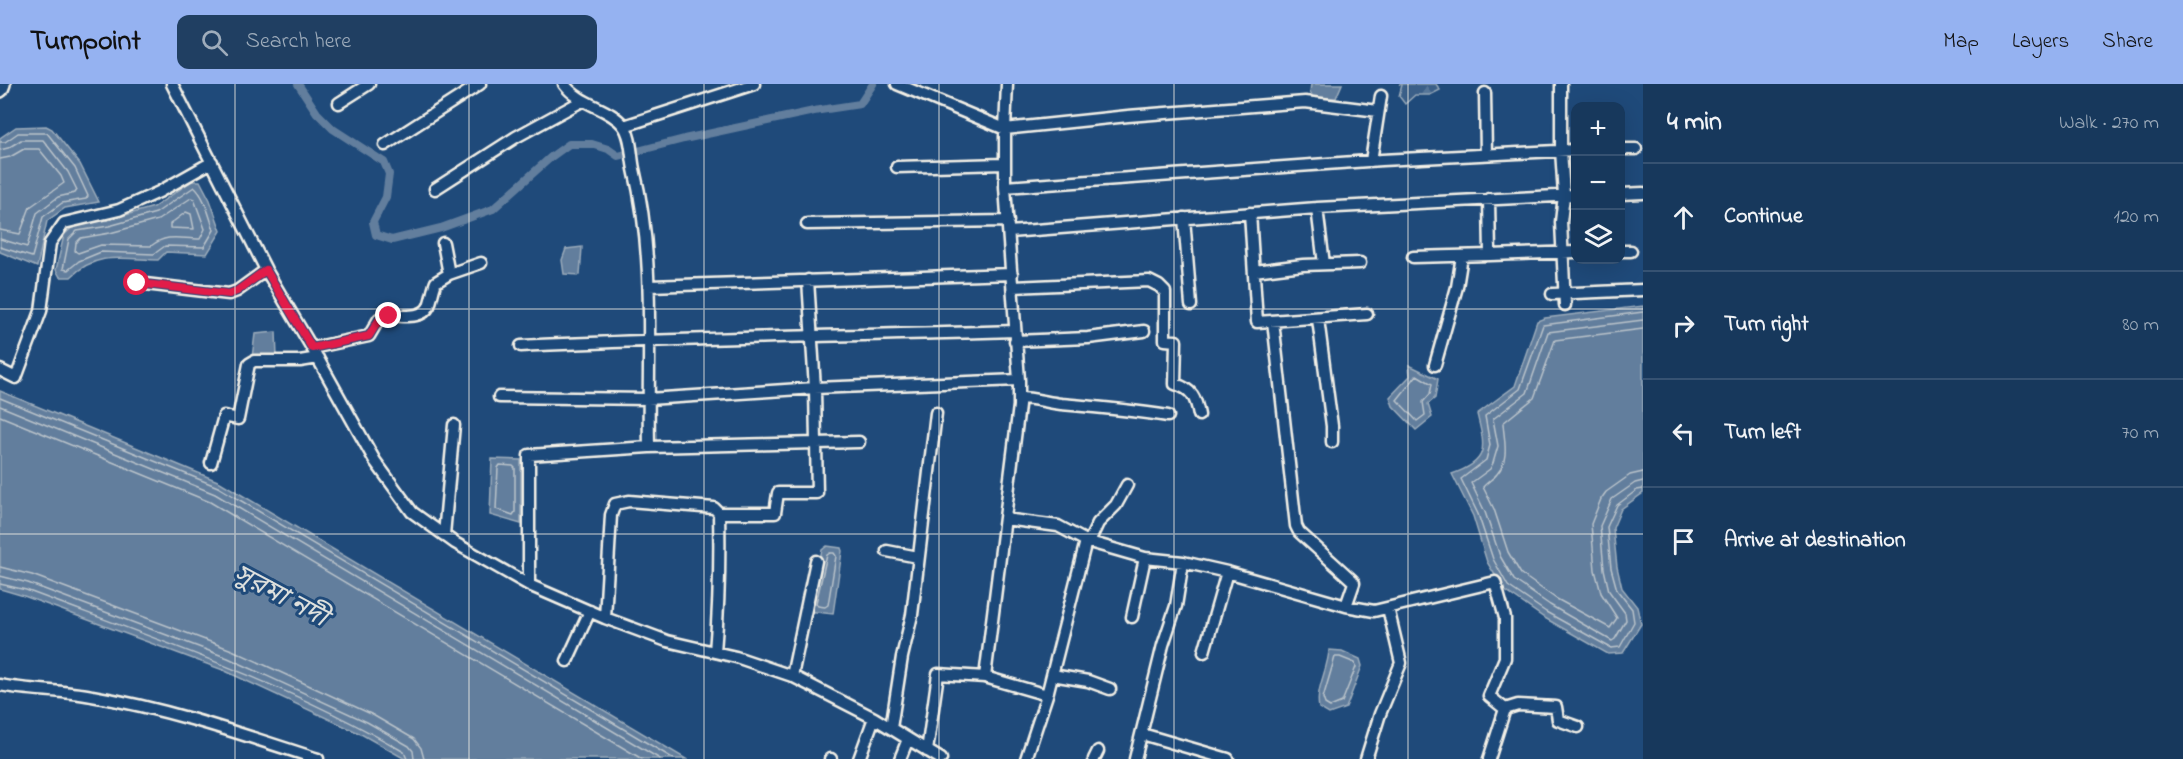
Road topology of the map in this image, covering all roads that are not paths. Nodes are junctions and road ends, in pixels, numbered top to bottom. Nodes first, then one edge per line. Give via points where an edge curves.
1 (2, 84) edge
2 (172, 84) edge
3 (369, 84) edge
4 (480, 84) edge
5 (564, 84) edge
6 (754, 84) edge
7 (897, 84) edge
8 (1007, 84) edge
9 (1561, 84) edge
10 (0, 89) edge
11 (1485, 93) dead end
12 (1381, 96) dead end
13 (582, 101) junction
14 (339, 103) dead end
15 (1378, 113) junction
16 (624, 126) junction
17 (1005, 129) junction
18 (385, 145) dead end
19 (1625, 149) edge
20 (1636, 149) dead end
21 (1561, 150) junction
22 (1571, 150) edge
23 (1486, 154) junction
24 (1371, 161) junction
25 (212, 162) junction
26 (1004, 164) junction
27 (897, 167) dead end
28 (1005, 187) junction
29 (435, 189) dead end
30 (1643, 193) edge
31 (1625, 194) edge
32 (1570, 195) edge
33 (1489, 199) junction
34 (1317, 208) junction
35 (1250, 213) junction
36 (1184, 218) junction
37 (807, 224) dead end
38 (1008, 226) junction
39 (443, 243) dead end
40 (1563, 252) junction
41 (1571, 252) edge
42 (1490, 255) junction
43 (1462, 256) junction
44 (1413, 257) dead end
45 (481, 263) dead end
46 (1360, 263) dead end
47 (1324, 264) junction
48 (266, 270) junction
49 (1254, 271) junction
50 (449, 274) junction
51 (1012, 274) junction
52 (808, 280) junction
53 (137, 283) dead end
54 (650, 286) junction
55 (1013, 287) junction
56 (1643, 290) edge
57 (1564, 293) junction
58 (1552, 294) dead end
59 (1191, 305) dead end
60 (1565, 305) dead end
61 (1367, 314) dead end
62 (1318, 319) junction
63 (1273, 321) junction
64 (1144, 331) dead end
65 (1015, 336) junction
66 (812, 337) junction
67 (648, 340) junction
68 (521, 346) dead end
69 (315, 353) junction
70 (1435, 365) dead end
71 (0, 370) edge
72 (1019, 380) junction
73 (815, 388) junction
74 (499, 397) dead end
75 (1019, 398) junction
76 (648, 399) junction
77 (936, 413) dead end
78 (1199, 415) dead end
79 (1168, 416) dead end
80 (454, 425) dead end
81 (859, 442) dead end
82 (1332, 442) dead end
83 (816, 443) junction
84 (649, 447) junction
85 (211, 463) dead end
86 (1126, 485) dead end
87 (720, 513) junction
88 (1005, 519) junction
89 (444, 535) junction
90 (1088, 542) junction
91 (887, 551) dead end
92 (918, 557) junction
93 (1145, 558) junction
94 (816, 561) dead end
95 (1183, 562) junction
96 (1227, 572) junction
97 (529, 585) junction
98 (1346, 606) junction
99 (1388, 608) junction
100 (590, 611) junction
101 (1132, 617) dead end
102 (604, 618) junction
103 (715, 652) junction
104 (1204, 652) dead end
105 (567, 661) dead end
106 (1052, 675) junction
107 (792, 676) junction
108 (985, 677) junction
109 (0, 685) edge
110 (1110, 689) dead end
111 (1047, 695) junction
112 (1504, 709) junction
113 (874, 718) junction
114 (1578, 727) dead end
115 (891, 728) junction
116 (1142, 734) junction
117 (908, 739) junction
118 (927, 751) junction
119 (318, 759) edge
120 (859, 759) edge
121 (900, 759) edge
122 (941, 759) edge
123 (1026, 759) edge
124 (1135, 759) edge
125 (1228, 759) edge
126 (1366, 759) edge
127 (1489, 759) edge

1 - 10 highway
2 - 25 street
3 - 14 street
4 - 18 street
5 - 13 street
6 - 16 street
7 - 17 street
8 - 17 street
9 - 21 street
11 - 23 street
12 - 15 street
13 - 16 street
13 - 29 street via 516,137
15 - 17 street via 1305,102
15 - 24 street
16 - 54 street
17 - 26 street
19 - 20 street
21 - 22 street
21 - 23 street
21 - 32 street
23 - 24 street
24 - 28 street
25 - 48 street
25 - 71 street via 119,210 64,222 50,243 41,311 16,378
26 - 27 street
26 - 28 street
28 - 38 street
30 - 31 street
32 - 33 street
32 - 40 street via 1561,222
33 - 34 street
33 - 42 street
34 - 35 street
34 - 47 street
35 - 36 street
35 - 49 street
36 - 38 street
36 - 59 street
37 - 38 street
38 - 51 street
39 - 50 street
40 - 41 street
40 - 42 street
40 - 57 street
42 - 43 street
43 - 44 street
43 - 70 street
45 - 50 street
46 - 47 street
47 - 49 street
48 - 53 street via 229,294
48 - 69 street
49 - 63 street via 1257,322
50 - 69 street via 436,282 430,304 421,315 383,316 369,336
51 - 52 street
51 - 55 street
52 - 54 street
52 - 66 street
54 - 67 street
55 - 65 street
55 - 78 street via 1149,281 1159,286 1165,292 1165,340 1176,341 1175,384 1188,388
56 - 57 street
57 - 58 street
57 - 60 street
61 - 62 street
62 - 63 street
62 - 82 street
63 - 98 street via 1296,526 1354,583
64 - 65 street via 1088,338
65 - 66 street
65 - 72 street
66 - 67 street
66 - 73 street
67 - 68 street
67 - 76 street
69 - 85 street via 300,361 249,364 238,419 224,416
69 - 89 street via 393,487 412,512
72 - 73 street
72 - 75 street
73 - 76 street
73 - 83 street
74 - 76 street
75 - 79 street
75 - 88 street
76 - 84 street
77 - 92 street
80 - 89 street
81 - 83 street
83 - 84 street
83 - 87 street via 817,493 778,494 774,513
84 - 97 street via 529,456
86 - 90 street
87 - 102 street via 714,508 629,501 615,504
87 - 103 street
88 - 90 street via 1058,526
88 - 108 street
89 - 97 street
90 - 93 street
90 - 106 street
91 - 92 street
92 - 115 street via 912,615
93 - 95 street
93 - 101 street
94 - 107 street
95 - 96 street
95 - 116 street via 1176,606
96 - 98 street
96 - 104 street
97 - 100 street
98 - 99 street via 1374,611
99 - 112 street via 1495,582 1505,618 1505,658 1490,696
99 - 126 street via 1401,663
100 - 102 street
100 - 105 street
102 - 103 street via 668,641
103 - 107 street
106 - 110 street
106 - 111 street
107 - 113 street
108 - 111 street
108 - 118 street via 938,674
109 - 119 street via 90,695 157,709
111 - 123 street
112 - 114 street via 1518,705 1556,707 1558,720
112 - 127 street
113 - 115 street
113 - 120 street
115 - 117 street
116 - 124 street
116 - 125 street
117 - 118 street
117 - 121 street
118 - 122 street

